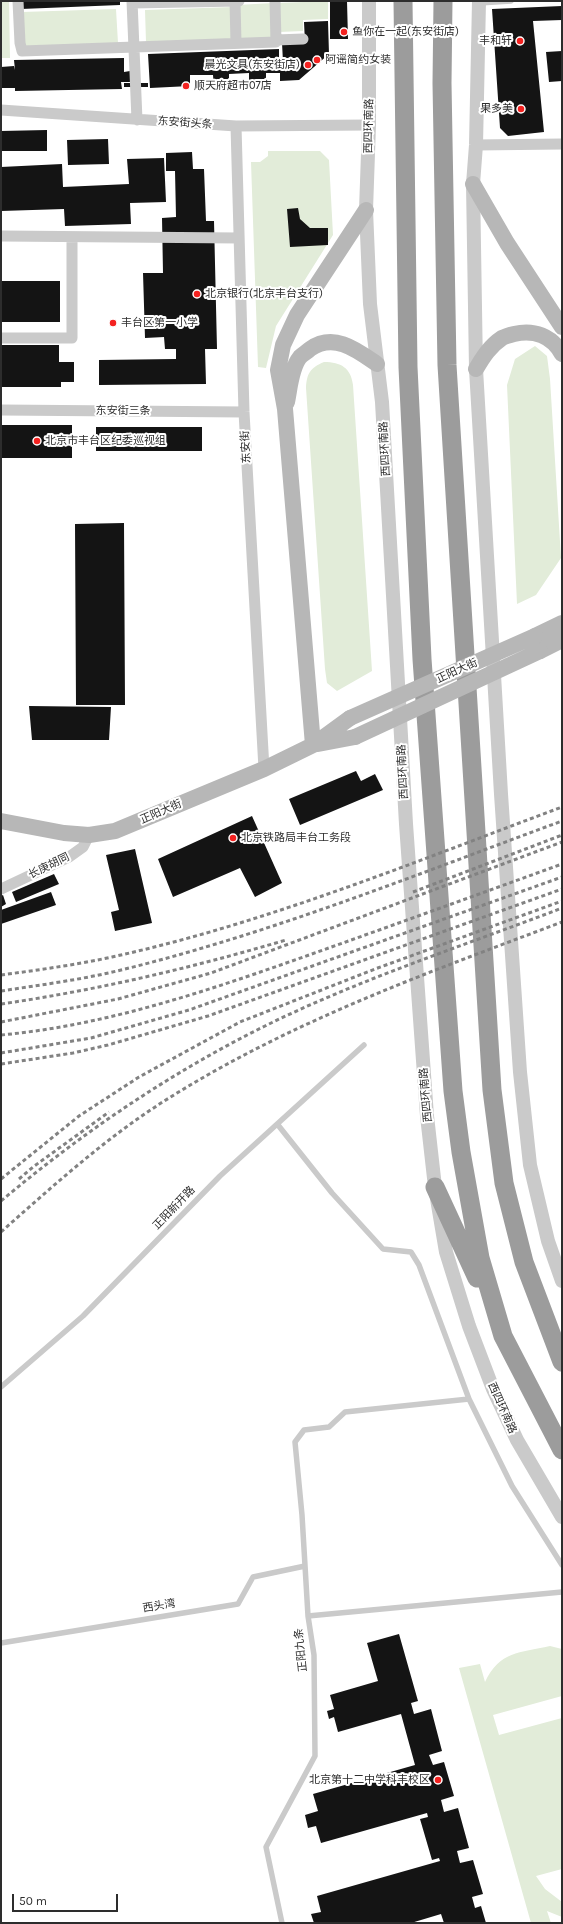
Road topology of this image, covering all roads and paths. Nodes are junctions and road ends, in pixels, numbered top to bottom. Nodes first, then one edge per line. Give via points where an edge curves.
1 (18, 1) edge
2 (235, 1) edge
3 (239, 1) edge
4 (275, 1) edge
5 (369, 1) edge
6 (403, 1) edge
7 (443, 1) edge
8 (454, 1) edge
9 (510, 1) edge
10 (132, 2) edge
11 (479, 2) edge
12 (303, 39) dead end
13 (276, 40) junction
14 (236, 44) junction
15 (134, 47) junction
16 (442, 82) junction
17 (1, 110) edge
18 (137, 120) junction
19 (369, 125) junction
20 (236, 126) junction
21 (562, 144) edge
22 (476, 145) junction
23 (473, 184) junction
24 (366, 210) junction
25 (1, 236) edge
26 (72, 237) junction
27 (239, 238) junction
28 (562, 327) edge
29 (1, 338) edge
30 (562, 354) edge
31 (377, 364) junction
32 (476, 369) junction
33 (285, 409) junction
34 (1, 410) edge
35 (244, 412) junction
36 (562, 623) edge
37 (562, 640) edge
38 (313, 745) junction
39 (264, 769) junction
40 (1, 822) edge
41 (89, 835) junction
42 (1, 889) edge
43 (364, 1045) dead end
44 (278, 1125) junction
45 (435, 1187) junction
46 (562, 1281) edge
47 (503, 1336) junction
48 (562, 1362) edge
49 (1, 1387) edge
50 (469, 1399) junction
51 (562, 1450) edge
52 (562, 1517) edge
53 (562, 1565) edge
54 (305, 1566) junction
55 (562, 1592) edge
56 (308, 1616) junction
57 (1, 1643) edge
58 (282, 1923) edge

1 - 15 street via 22,51
2 - 3 street
2 - 10 street
2 - 14 street
4 - 13 street
5 - 19 street, 西四环南路
6 - 47 highway via 408,367 422,659 453,1090 480,1258
7 - 16 highway
8 - 16 highway
9 - 11 lane
10 - 15 street
11 - 22 street
12 - 13 street
13 - 14 street
14 - 15 street
15 - 18 street
16 - 48 highway via 447,366 492,1090 504,1183 524,1262
17 - 18 street, 东安街头条
18 - 20 street, 东安街头条
19 - 20 street, 东安街头条
19 - 24 street, 西四环南路
20 - 27 street, 东安街
21 - 22 street
22 - 23 street
23 - 28 main road
23 - 32 street
24 - 31 street, 西四环南路 via 370,304
24 - 33 main road via 297,315 283,345 278,370
25 - 26 street
26 - 27 street
26 - 29 street via 72,338
27 - 35 street, 东安街
30 - 32 main road via 557,345 540,334 524,332 504,337 488,350
31 - 33 main road via 355,348 336,341 316,345 300,357 292,375
31 - 45 street, 西四环南路 via 382,402 406,824 425,1092
32 - 46 street via 520,1072 530,1165 548,1241
33 - 38 main road
34 - 35 street, 东安街三条
35 - 39 street, 东安街
36 - 38 main road, 正阳大街, bridge via 350,718
37 - 38 main road, 正阳大街, bridge via 355,737
38 - 39 main road, 正阳大街
39 - 41 main road, 正阳大街 via 115,831
40 - 41 main road, 正阳大街
41 - 42 street, 长庚胡同 via 83,847 69,858
43 - 44 lane, 正阳新开路
44 - 49 lane, 正阳新开路 via 220,1176 83,1316
44 - 50 lane via 332,1193 383,1249 411,1252 419,1265
45 - 47 highway
45 - 52 street, 西四环南路 via 446,1252 469,1326 517,1440
47 - 51 highway
50 - 53 lane via 512,1486
50 - 54 lane via 345,1412 329,1427 304,1430 295,1442
54 - 56 lane
54 - 57 lane, 西头湾 via 253,1577 238,1604
55 - 56 lane, 正阳九条
56 - 58 lane, 正阳九条 via 314,1654 315,1756 266,1847

